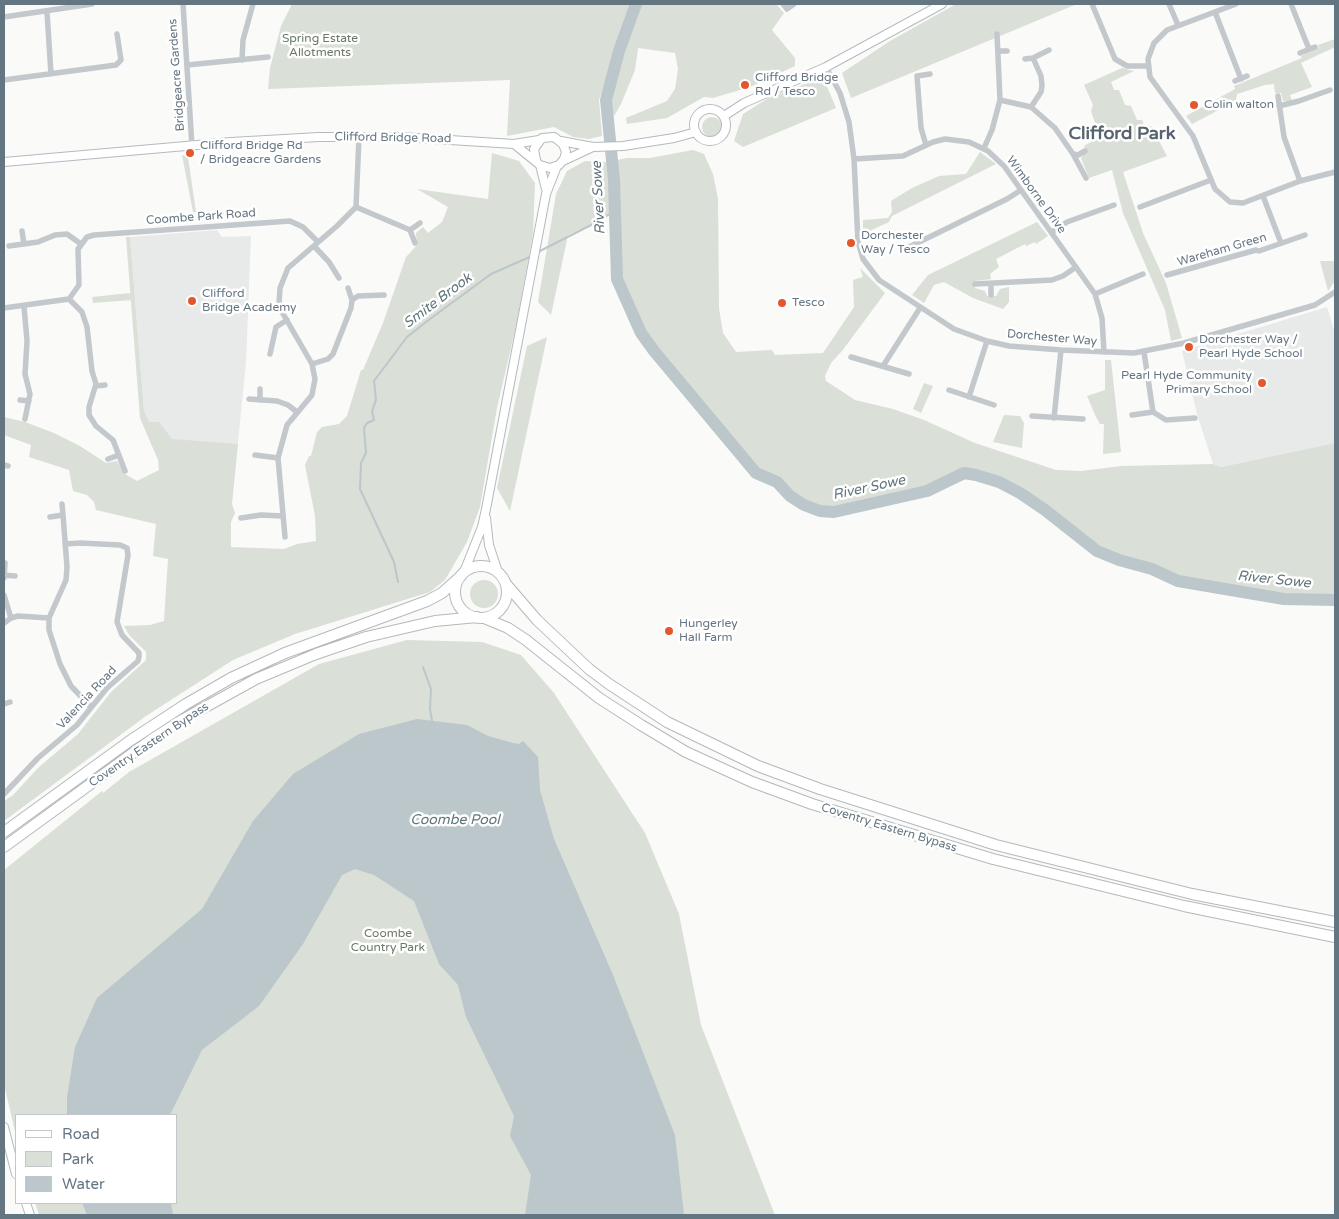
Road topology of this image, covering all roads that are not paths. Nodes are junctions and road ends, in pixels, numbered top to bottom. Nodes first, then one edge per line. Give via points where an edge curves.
1 (92, 4) edge
2 (183, 4) edge
3 (253, 4) edge
4 (783, 4) edge
5 (794, 4) edge
6 (942, 4) edge
7 (1092, 4) edge
8 (1169, 4) edge
9 (1236, 4) edge
10 (1292, 4) edge
11 (66, 6) edge
12 (48, 12) junction
13 (1215, 12) junction
14 (4, 17) edge
15 (1178, 25) junction
16 (117, 34) dead end
17 (997, 34) dead end
18 (1049, 50) dead end
19 (998, 51) junction
20 (1007, 51) dead end
21 (1300, 53) dead end
22 (268, 57) dead end
23 (1025, 58) dead end
24 (1033, 58) junction
25 (242, 60) junction
26 (187, 65) junction
27 (1148, 66) junction
28 (826, 67) junction
29 (916, 69) dead end
30 (51, 74) junction
31 (930, 74) dead end
32 (917, 76) junction
33 (1247, 76) dead end
34 (4, 80) edge
35 (1330, 90) dead end
36 (1278, 96) dead end
37 (1000, 100) junction
38 (1279, 106) junction
39 (1031, 107) junction
40 (724, 116) junction
41 (696, 132) junction
42 (359, 137) junction
43 (539, 140) junction
44 (562, 141) junction
45 (514, 144) junction
46 (926, 145) junction
47 (192, 146) junction
48 (593, 148) junction
49 (984, 148) junction
50 (1086, 151) dead end
51 (1073, 154) junction
52 (854, 159) junction
53 (4, 162) edge
54 (538, 163) junction
55 (560, 164) junction
56 (1335, 172) edge
57 (1086, 178) dead end
58 (1211, 180) junction
59 (1300, 181) junction
60 (1021, 190) junction
61 (546, 194) junction
62 (1263, 196) junction
63 (1114, 205) dead end
64 (356, 207) junction
65 (1140, 207) dead end
66 (420, 223) dead end
67 (410, 230) junction
68 (22, 231) dead end
69 (1052, 232) junction
70 (1305, 235) dead end
71 (415, 243) dead end
72 (1281, 243) junction
73 (24, 244) junction
74 (81, 244) junction
75 (316, 244) junction
76 (9, 246) dead end
77 (907, 248) dead end
78 (1076, 267) junction
79 (1142, 274) dead end
80 (1167, 275) dead end
81 (340, 278) dead end
82 (975, 284) dead end
83 (991, 284) junction
84 (348, 288) dead end
85 (1335, 292) edge
86 (1095, 294) junction
87 (384, 295) dead end
88 (991, 295) dead end
89 (69, 299) junction
90 (352, 300) junction
91 (24, 306) junction
92 (4, 308) edge
93 (920, 308) junction
94 (287, 320) junction
95 (987, 341) junction
96 (1061, 350) junction
97 (1104, 352) junction
98 (1144, 352) junction
99 (270, 354) dead end
100 (851, 357) dead end
101 (312, 364) junction
102 (883, 366) junction
103 (909, 374) dead end
104 (105, 385) dead end
105 (96, 386) junction
106 (260, 389) dead end
107 (949, 390) dead end
108 (969, 396) junction
109 (249, 399) dead end
110 (20, 400) dead end
111 (260, 400) junction
112 (29, 401) junction
113 (994, 405) dead end
114 (297, 412) junction
115 (1154, 412) junction
116 (1132, 415) dead end
117 (1032, 416) dead end
118 (1054, 418) junction
119 (1195, 418) dead end
120 (24, 419) dead end
121 (1083, 419) dead end
122 (120, 455) junction
123 (256, 456) dead end
124 (278, 458) junction
125 (108, 459) dead end
126 (125, 471) dead end
127 (62, 504) dead end
128 (486, 509) junction
129 (63, 516) junction
130 (282, 516) junction
131 (50, 517) dead end
132 (241, 518) dead end
133 (285, 537) dead end
134 (65, 544) junction
135 (5, 563) edge
136 (498, 572) junction
137 (462, 574) junction
138 (4, 576) edge
139 (15, 576) dead end
140 (506, 584) junction
141 (4, 595) edge
142 (481, 617) junction
143 (11, 618) junction
144 (49, 618) junction
145 (4, 623) edge
146 (91, 707) junction
147 (4, 794) edge
148 (4, 832) edge
149 (4, 847) edge
150 (1335, 922) edge
151 (1335, 937) edge
152 (4, 1127) edge
153 (15, 1170) edge

1 - 11 street
2 - 26 street, Bridgeacre Gardens
3 - 25 street via 243,40
4 - 5 street via 787,9
6 - 28 main road
7 - 27 street via 1115,60 1127,66
8 - 15 street
9 - 13 street
10 - 21 street via 1312,48
11 - 12 street
12 - 14 street
12 - 30 street
13 - 15 street
13 - 33 street via 1238,80
15 - 27 street via 1154,42
16 - 30 street via 119,64
17 - 19 street
18 - 24 street
19 - 20 street
19 - 37 street
22 - 25 street
23 - 24 street
24 - 39 street via 1042,86
25 - 26 street
26 - 47 street, Bridgeacre Gardens
27 - 58 street via 1153,82 1193,136
28 - 40 main road via 744,103
28 - 52 street, Dorchester Way via 845,106
29 - 32 street
30 - 34 street
31 - 32 street
32 - 46 street via 921,128
35 - 38 street
36 - 38 street
37 - 39 street
37 - 49 street
38 - 59 street via 1284,137
39 - 51 street via 1055,128
40 - 41 main road via 715,109 701,112 695,119
40 - 41 main road via 726,129 717,140 700,138
41 - 48 main road via 623,146
42 - 45 main road, Clifford Bridge Road
42 - 47 main road, Clifford Bridge Road via 282,138
42 - 64 street
43 - 44 main road via 551,136
43 - 45 main road, Clifford Bridge Road
43 - 54 main road via 534,149
44 - 48 main road
44 - 55 main road via 566,152
45 - 54 main road
46 - 49 street, Wimborne Drive via 952,139
46 - 52 street, Wimborne Drive via 896,157
47 - 53 main road, Clifford Bridge Road
48 - 55 main road
49 - 60 street, Wimborne Drive via 1004,166
50 - 51 street
51 - 57 street
52 - 93 street, Dorchester Way via 858,242 863,258 880,280
54 - 55 main road via 547,168
54 - 61 main road via 544,175
55 - 61 main road
56 - 59 street
58 - 62 street via 1219,194 1230,202 1243,203
58 - 65 street
59 - 62 street
60 - 69 street, Wimborne Drive
60 - 77 street via 1007,200
61 - 128 main road
62 - 72 street, Wareham Green
63 - 69 street via 1068,222
64 - 67 street
64 - 75 street
66 - 67 street
67 - 71 street
68 - 73 street
69 - 78 street, Wimborne Drive
70 - 72 street, Wareham Green
72 - 80 street, Wareham Green
73 - 74 street via 67,234
73 - 76 street
74 - 75 street, Coombe Park Road via 94,235 290,221 303,227
74 - 89 street via 77,255 79,285
75 - 81 street, Coombe Park Road
75 - 94 street via 288,268 282,279 279,304
78 - 83 street via 1052,280
78 - 86 street, Wimborne Drive
79 - 86 street
82 - 83 street
83 - 88 street
84 - 90 street
85 - 98 street, Dorchester Way via 1316,305
86 - 97 street, Wimborne Drive via 1102,318
87 - 90 street
89 - 91 street
89 - 105 street via 85,318
90 - 101 street via 333,354
91 - 92 street
91 - 112 street via 27,341 24,361
93 - 95 street, Dorchester Way via 949,326
93 - 102 street
94 - 99 street via 276,327
94 - 101 street
95 - 96 street, Dorchester Way
95 - 108 street
96 - 97 street, Dorchester Way
96 - 118 street
97 - 98 street, Dorchester Way
98 - 115 street
100 - 102 street
101 - 114 street via 314,390
102 - 103 street
104 - 105 street
105 - 122 street via 89,415 96,426 114,440
106 - 111 street
107 - 108 street
108 - 113 street
109 - 111 street
110 - 112 street
111 - 114 street via 277,401
112 - 120 street
114 - 124 street via 287,425
115 - 116 street
115 - 119 street via 1164,420
117 - 118 street
118 - 121 street
122 - 125 street
122 - 126 street
123 - 124 street
124 - 130 street
127 - 129 street
128 - 136 main road via 488,538
128 - 137 main road
129 - 131 street
129 - 134 street
130 - 132 street
130 - 133 street
134 - 144 street via 66,580
134 - 146 street, Valencia Road via 120,545 128,551 117,622 122,635 140,657
135 - 138 street
136 - 137 highway via 481,566
136 - 140 highway
137 - 142 highway via 455,588 457,601 465,612
137 - 148 highway, Coventry Eastern Bypass via 442,593 426,601 285,653 231,678 131,740
138 - 139 street
140 - 142 highway via 502,607 494,614
140 - 150 highway, Coventry Eastern Bypass via 544,626 609,684 667,722 758,766 996,845 1192,894
141 - 143 street
142 - 149 highway, Coventry Eastern Bypass via 435,620 366,637 256,679 151,740
142 - 151 highway, Coventry Eastern Bypass via 520,636 599,698 686,752 752,782 993,859 1184,906
143 - 144 street
143 - 145 street
144 - 146 street via 49,630 60,664 75,693
146 - 147 street, Valencia Road via 71,732 38,758
152 - 153 main road

